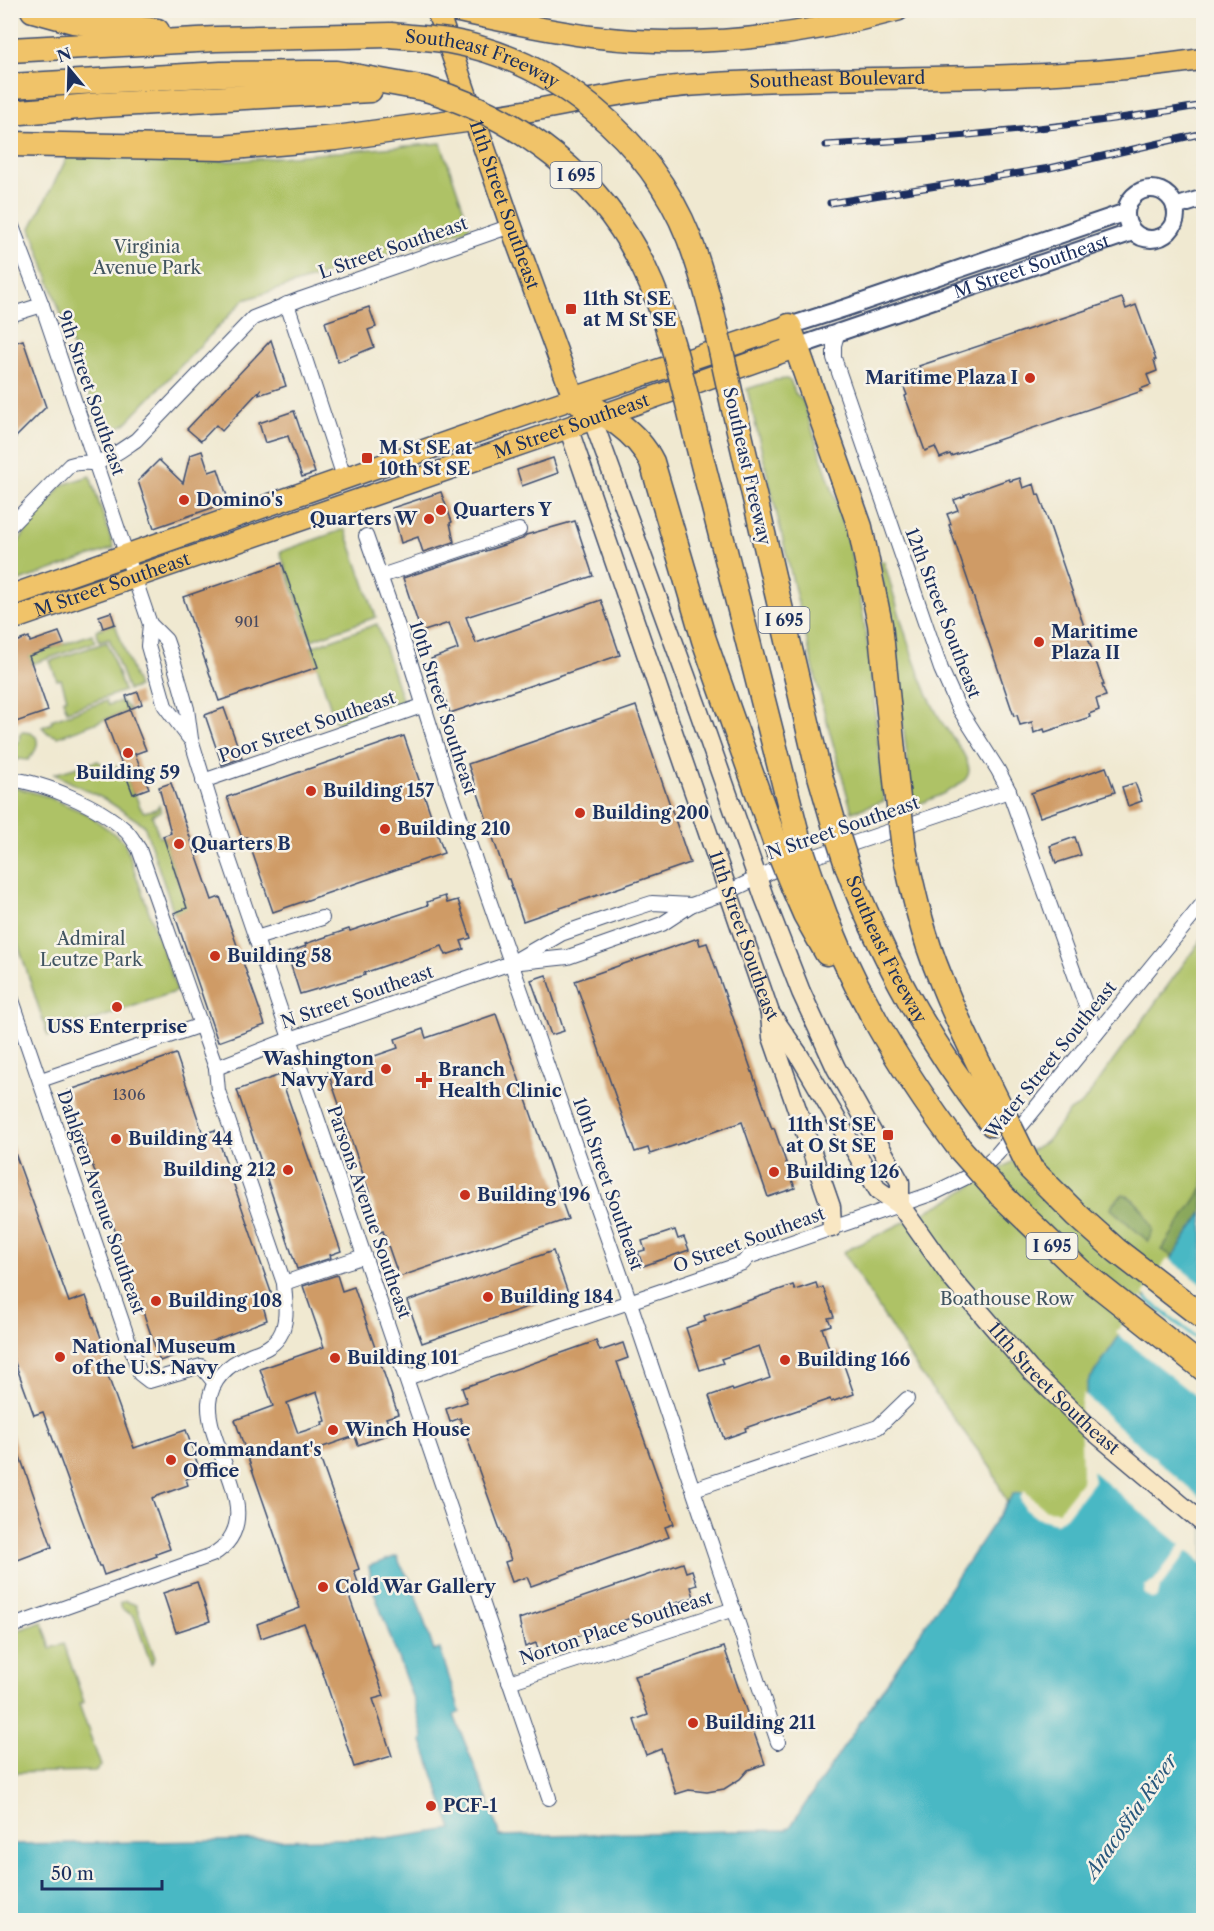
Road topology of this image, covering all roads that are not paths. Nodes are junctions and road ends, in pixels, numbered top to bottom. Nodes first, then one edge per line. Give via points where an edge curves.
1 (33, 10) edge
2 (437, 10) edge
3 (451, 10) edge
4 (898, 10) edge
5 (216, 39) junction
6 (10, 50) edge
7 (1203, 59) edge
8 (10, 86) edge
9 (426, 89) junction
10 (10, 113) edge
11 (473, 119) junction
12 (10, 144) edge
13 (1203, 198) edge
14 (1175, 207) junction
15 (1126, 212) junction
16 (11, 222) edge
17 (511, 226) junction
18 (1133, 232) junction
19 (287, 304) junction
20 (42, 305) junction
21 (10, 315) edge
22 (838, 332) junction
23 (792, 336) junction
24 (574, 398) junction
25 (598, 416) junction
26 (568, 427) junction
27 (96, 463) junction
28 (345, 480) junction
29 (10, 526) edge
30 (519, 530) dead end
31 (366, 536) dead end
32 (127, 555) junction
33 (381, 576) junction
34 (134, 577) junction
35 (10, 596) edge
36 (10, 620) edge
37 (150, 624) junction
38 (422, 706) junction
39 (191, 739) junction
40 (10, 779) edge
41 (204, 781) junction
42 (1009, 791) junction
43 (789, 846) junction
44 (757, 878) junction
45 (728, 892) junction
46 (1203, 902) edge
47 (691, 905) junction
48 (322, 918) dead end
49 (256, 938) junction
50 (511, 963) junction
51 (10, 994) edge
52 (770, 1013) junction
53 (201, 1025) junction
54 (1096, 1034) junction
55 (290, 1039) junction
56 (216, 1068) junction
57 (40, 1080) junction
58 (997, 1117) junction
59 (900, 1205) junction
60 (832, 1228) junction
61 (363, 1256) junction
62 (284, 1283) junction
63 (630, 1302) junction
64 (1203, 1318) edge
65 (1203, 1369) edge
66 (407, 1378) junction
67 (214, 1382) junction
68 (908, 1399) dead end
69 (694, 1489) junction
70 (1203, 1524) edge
71 (734, 1609) junction
72 (10, 1627) edge
73 (509, 1682) junction
74 (778, 1742) dead end
75 (549, 1798) dead end

1 - 5 highway via 73,21
2 - 11 main road, 11th Street Southeast
3 - 4 main road via 573,34 686,41 804,31
5 - 6 highway, Southeast Freeway / I 695
5 - 58 highway, Southeast Freeway / I 695, bridge via 390,35 450,41 507,58 566,90 614,127 661,183 688,236 706,291 815,757 848,868 873,929 914,1008 956,1076
7 - 11 main road, Southeast Boulevard via 1051,75 698,85
8 - 9 highway, I 695 via 221,74 337,73
9 - 10 highway via 339,90
9 - 43 highway, I 695, bridge via 486,111 538,142 584,182 616,221 644,268 680,370
11 - 12 highway via 222,148
11 - 17 main road, 11th Street Southeast
13 - 14 street
14 - 15 street via 1167,195 1146,190 1133,198
14 - 18 street via 1175,222 1162,237 1146,239
15 - 18 street
15 - 23 street, M Street Southeast via 845,308
16 - 20 street, 9th Street Southeast
17 - 19 street, L Street Southeast
17 - 24 main road, 11th Street Southeast
18 - 22 street, M Street Southeast
19 - 27 street, L Street Southeast via 248,322 136,440
19 - 28 street
20 - 21 street
20 - 27 street, 9th Street Southeast
22 - 23 street, M Street Southeast
22 - 42 street, 12th Street Southeast via 834,358 941,669 958,708
23 - 24 main road, M Street Southeast
23 - 25 main road, M Street Southeast
23 - 58 highway, bridge via 860,527 880,624 904,849 921,922
24 - 25 highway
24 - 26 main road, 11th Street Southeast
24 - 28 main road, M Street Southeast
25 - 26 main road, M Street Southeast
25 - 43 highway via 637,440 652,462 711,661
25 - 44 main road, 11th Street Southeast via 601,439
26 - 34 main road, M Street Southeast
26 - 45 main road, 11th Street Southeast
27 - 29 street, L Street Southeast via 80,461 70,465
27 - 32 street, 9th Street Southeast
28 - 32 main road, M Street Southeast
30 - 33 street
31 - 33 street, 10th Street Southeast
32 - 34 street, 9th Street Southeast
32 - 35 main road, M Street Southeast
33 - 38 street, 10th Street Southeast
34 - 36 main road, M Street Southeast
34 - 37 street, Parsons Avenue Southeast
37 - 39 street, Parsons Avenue Southeast via 166,640 187,709
37 - 39 street, Parsons Avenue Southeast via 148,646 165,706
38 - 41 street, Poor Street Southeast
38 - 50 street, 10th Street Southeast
39 - 41 street, Parsons Avenue Southeast
40 - 53 street via 49,789 95,810 125,830 139,849
41 - 49 street, Parsons Avenue Southeast
42 - 44 street, N Street Southeast
42 - 54 street, 12th Street Southeast
43 - 65 highway, I 695, bridge via 803,884 869,1011 915,1088 960,1149 1058,1251
44 - 45 street, N Street Southeast
44 - 59 main road, 11th Street Southeast via 820,1037 900,1182
45 - 47 street, N Street Southeast
45 - 52 main road, 11th Street Southeast
46 - 54 street, Water Street Southeast
47 - 50 street, N Street Southeast via 662,924 568,957
47 - 50 street, N Street Southeast via 652,903 561,934
48 - 49 street
49 - 55 street, Parsons Avenue Southeast
50 - 55 street, N Street Southeast
50 - 63 street, 10th Street Southeast
51 - 57 street, Dahlgren Avenue Southeast
52 - 59 main road, 11th Street Southeast via 878,1190
52 - 60 main road via 772,1037 831,1207
53 - 56 street
53 - 57 street
54 - 59 street, Water Street Southeast via 986,1165 952,1186
55 - 56 street, N Street Southeast
55 - 61 street, Parsons Avenue Southeast
56 - 62 street via 218,1091
57 - 67 street, Dahlgren Avenue Southeast via 140,1374 149,1381 201,1366
58 - 64 highway, Southeast Freeway / I 695, bridge via 1030,1168 1077,1215
59 - 60 street, O Street Southeast
59 - 70 main road, 11th Street Southeast via 953,1280 1016,1356 1091,1429
60 - 63 street, O Street Southeast
61 - 62 street
61 - 66 street, Parsons Avenue Southeast
62 - 67 street via 286,1312 280,1336 267,1349 230,1365
63 - 66 street, O Street Southeast
63 - 69 street, 10th Street Southeast
66 - 73 street, Parsons Avenue Southeast
67 - 72 street via 210,1420 238,1510 235,1530 228,1542 212,1555
68 - 69 street via 878,1426
69 - 71 street, 10th Street Southeast
71 - 73 street, Norton Place Southeast
71 - 74 street, 10th Street Southeast
73 - 75 street, Parsons Avenue Southeast

